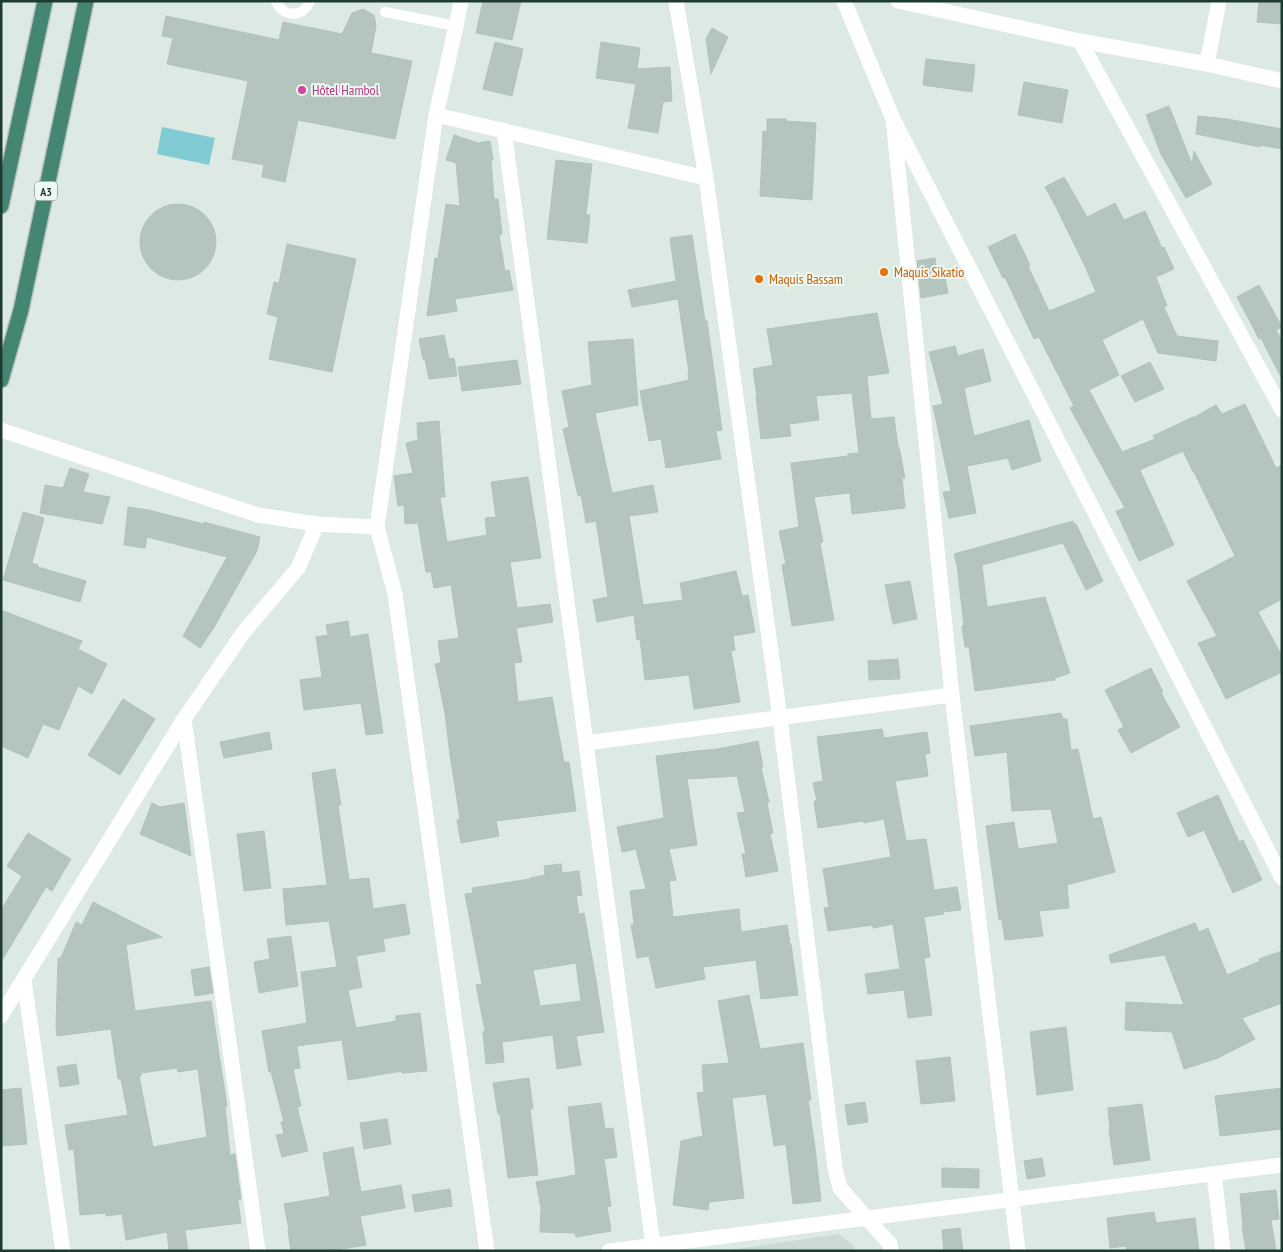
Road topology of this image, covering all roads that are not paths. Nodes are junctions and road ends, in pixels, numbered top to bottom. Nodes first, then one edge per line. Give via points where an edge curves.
1 (45, 1) edge
2 (86, 1) edge
3 (276, 1) edge
4 (310, 1) edge
5 (461, 1) edge
6 (676, 1) edge
7 (844, 1) edge
8 (898, 1) edge
9 (1219, 1) edge
10 (385, 12) dead end
11 (456, 26) junction
12 (1080, 41) junction
13 (1207, 64) junction
14 (1282, 81) edge
15 (436, 115) junction
16 (893, 120) junction
17 (504, 130) junction
18 (706, 178) junction
19 (1, 206) edge
20 (1, 380) edge
21 (1282, 410) edge
22 (1, 430) edge
23 (317, 524) junction
24 (377, 527) junction
25 (952, 695) junction
26 (780, 718) junction
27 (184, 719) junction
28 (586, 743) junction
29 (1282, 878) edge
30 (24, 980) junction
31 (1, 1016) edge
32 (1282, 1166) edge
33 (1214, 1174) junction
34 (1011, 1200) junction
35 (868, 1218) junction
36 (653, 1245) junction
37 (63, 1251) edge
38 (258, 1251) edge
39 (487, 1251) edge
40 (609, 1251) edge
41 (891, 1251) edge
42 (1018, 1251) edge
43 (1223, 1251) edge

1 - 19 highway
2 - 20 highway, A3 via 21,310
3 - 4 lane via 289,14 303,11
5 - 11 street
6 - 18 street
7 - 16 street
8 - 12 street
9 - 13 street
10 - 11 lane
11 - 15 street
12 - 13 street
12 - 21 street
13 - 14 street
15 - 17 street
15 - 24 street
16 - 25 street
16 - 29 street
17 - 18 street
17 - 28 street
18 - 26 street
22 - 23 street via 258,515
23 - 24 street
23 - 27 street via 298,568 243,633
24 - 39 street via 395,594
25 - 26 street
25 - 34 street
26 - 28 street
26 - 35 street via 835,1168 840,1188
27 - 30 street
27 - 38 street
28 - 36 street
30 - 31 street
30 - 37 street
32 - 33 street
33 - 34 street
33 - 43 street
34 - 35 street
34 - 42 street
35 - 36 street
35 - 41 street via 890,1244
36 - 40 street

